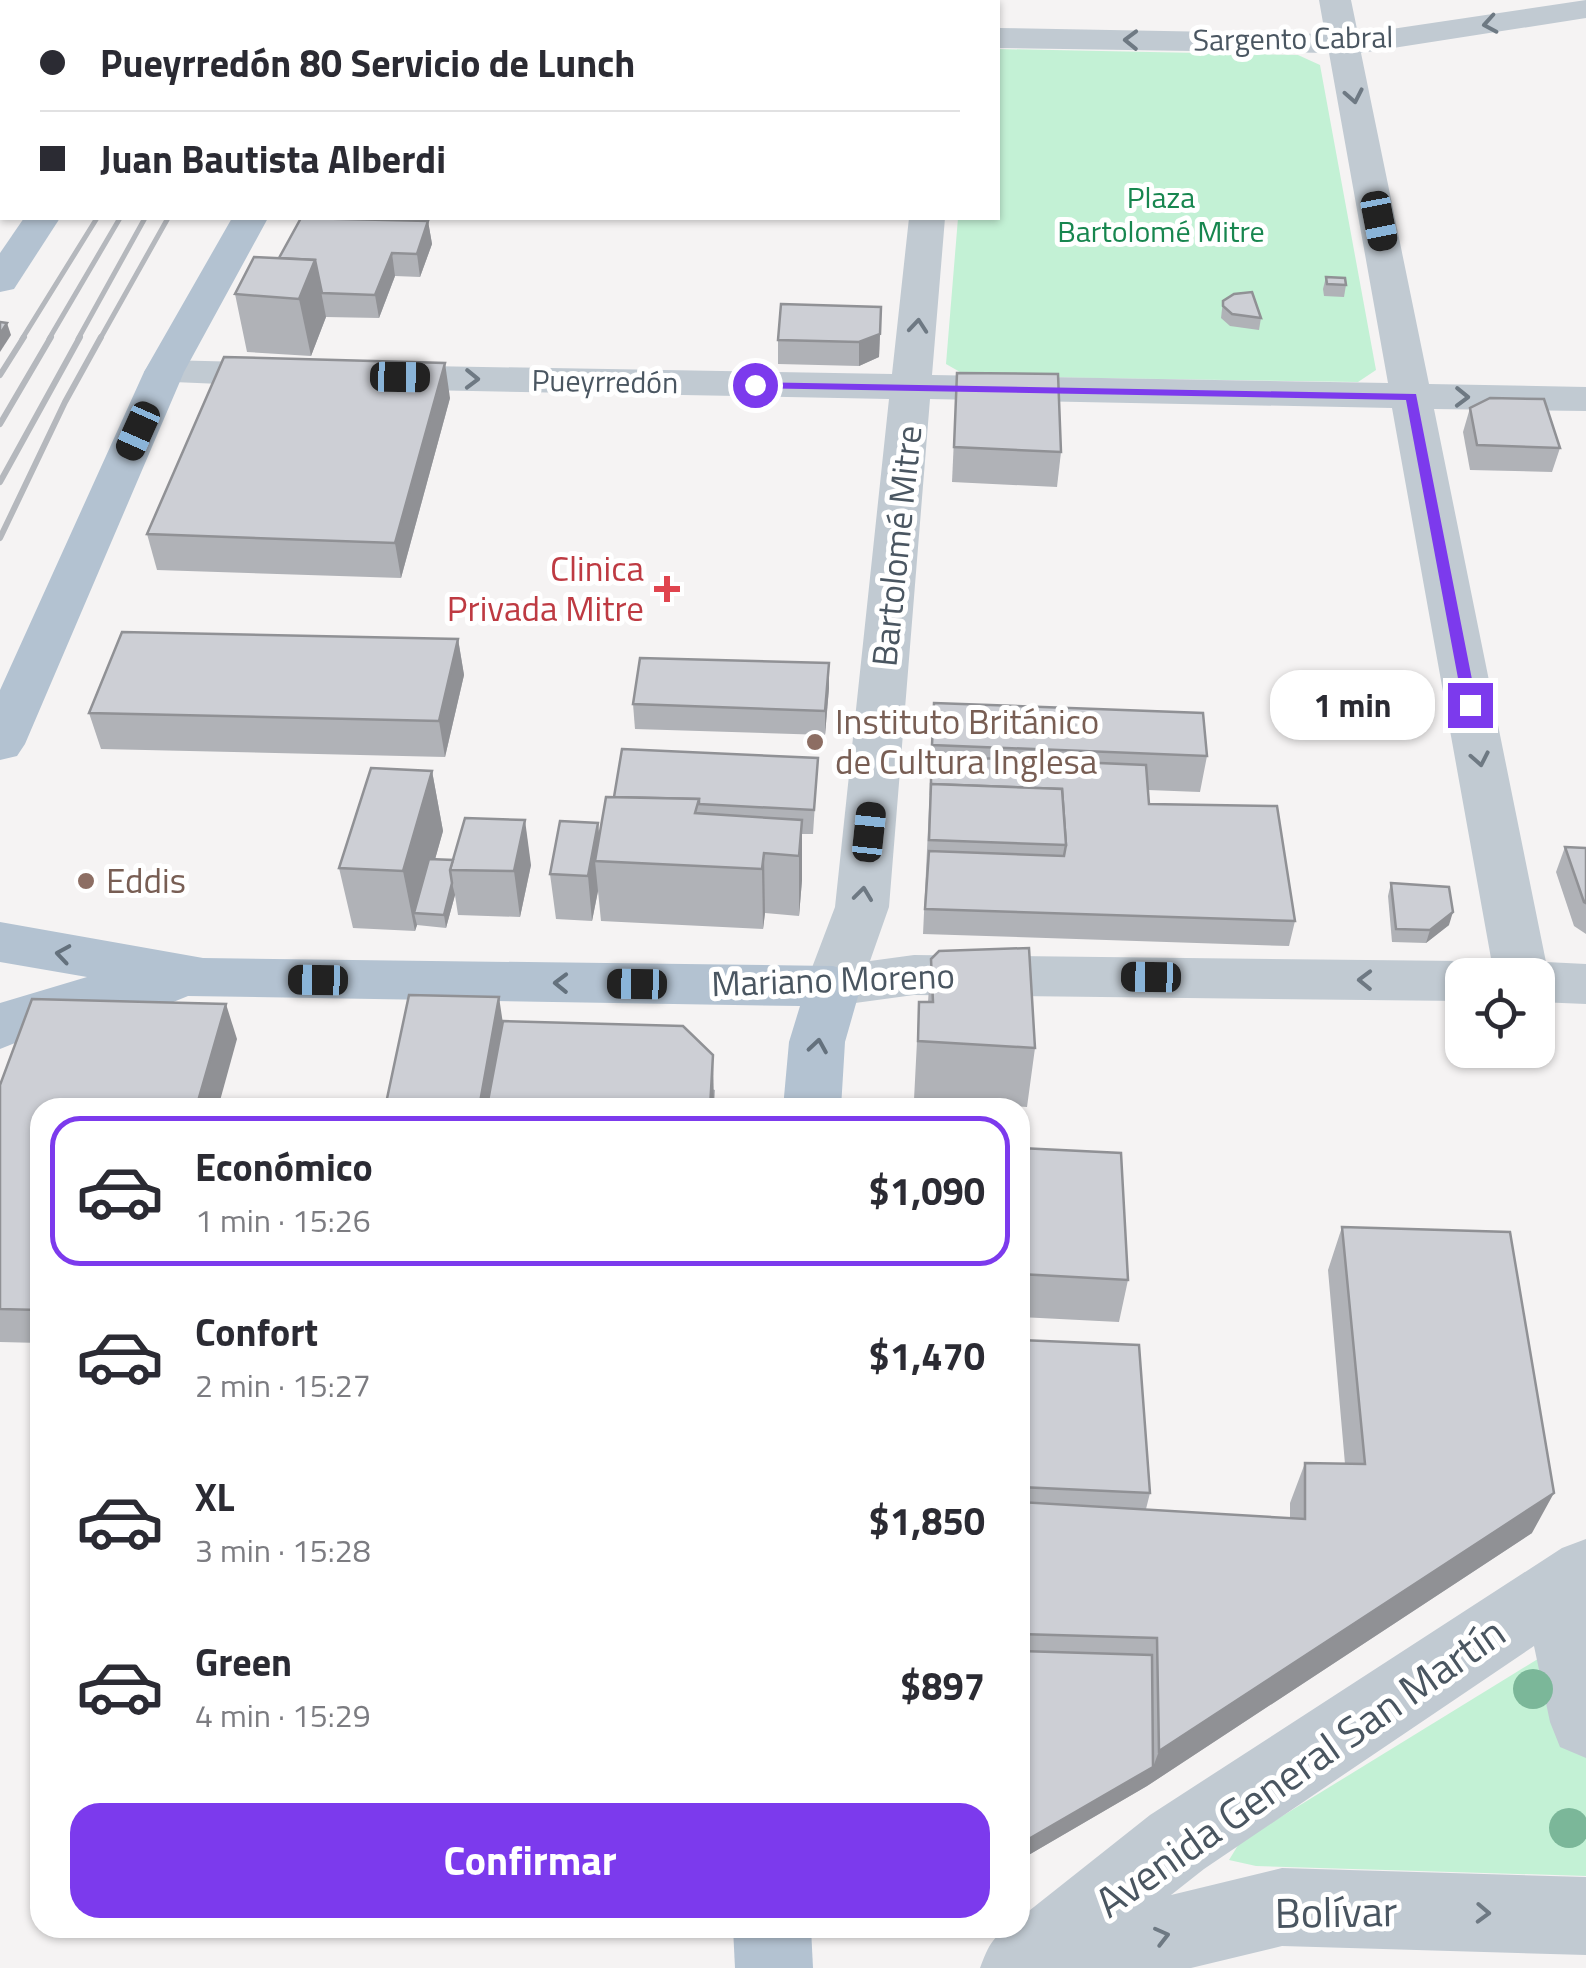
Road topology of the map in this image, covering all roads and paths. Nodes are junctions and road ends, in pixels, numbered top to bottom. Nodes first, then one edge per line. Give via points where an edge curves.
1 (1335, 0) edge
2 (1586, 8) edge
3 (1000, 38) edge
4 (1344, 44) junction
5 (41, 220) edge
6 (249, 220) edge
7 (928, 220) edge
8 (0, 281) edge
9 (164, 372) junction
10 (912, 388) junction
11 (1411, 396) junction
12 (1586, 399) edge
13 (0, 744) edge
14 (0, 942) edge
15 (1518, 958) edge
16 (203, 978) junction
17 (1445, 981) edge
18 (1555, 983) edge
19 (1586, 984) edge
20 (833, 986) junction
21 (0, 1028) edge
22 (813, 1098) edge
23 (1571, 1581) edge
24 (1586, 1722) edge
25 (1586, 1916) edge
26 (772, 1938) edge
27 (774, 1968) edge
28 (1019, 1968) edge
29 (1033, 1968) edge

1 - 4 street
2 -> 4 street, Sargento Cabral
4 -> 3 street, Sargento Cabral
4 -> 11 street
5 - 8 main road
6 - 9 main road
10 -> 7 street, Bartolomé Mitre
9 -> 10 street, Pueyrredón
9 - 13 main road
10 - 11 street, Pueyrredón
20 -> 10 street, Bartolomé Mitre via 862,907
11 -> 12 street, Pueyrredón
11 -> 15 street
16 -> 14 main road, Mariano Moreno
20 -> 16 main road, Mariano Moreno
16 - 21 main road, Mariano Moreno via 55,1005
17 -> 20 street, Mariano Moreno via 914,975
18 - 19 street
22 -> 20 main road, Bartolomé Mitre via 817,1042
23 - 24 street
23 - 28 street, Avenida General San Martín via 1177,1842
29 -> 25 street, Bolívar via 1282,1907
26 - 27 main road

